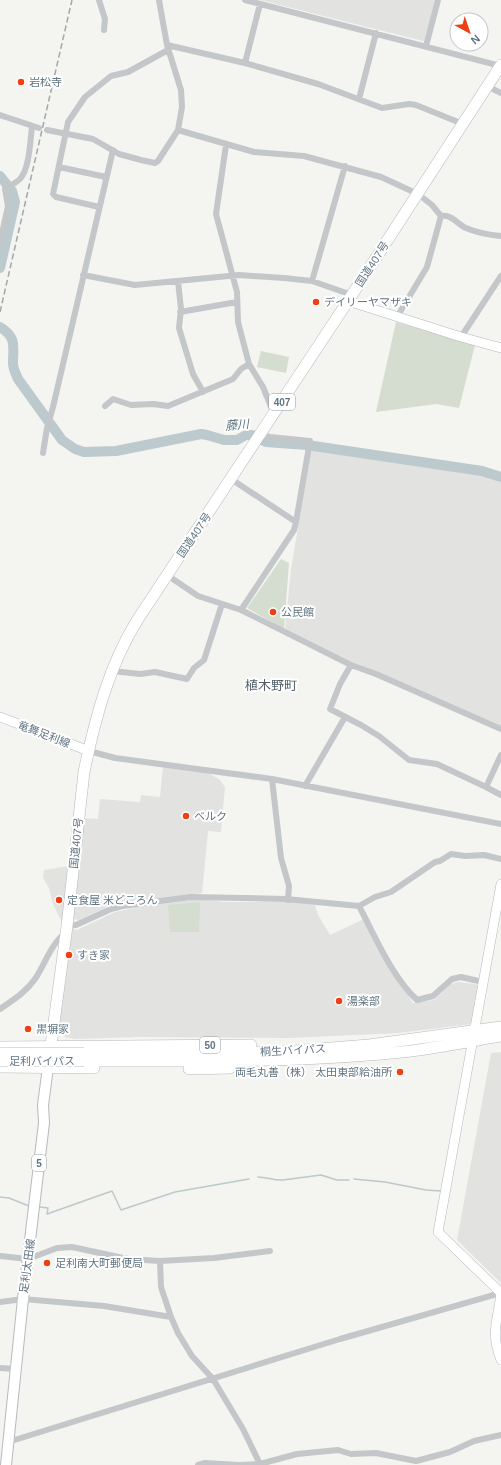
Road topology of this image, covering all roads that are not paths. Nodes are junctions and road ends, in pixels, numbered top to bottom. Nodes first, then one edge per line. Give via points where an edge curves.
1 (99, 0) edge
2 (158, 0) edge
3 (249, 0) edge
4 (438, 0) edge
5 (260, 4) junction
6 (104, 30) dead end
7 (376, 33) junction
8 (426, 46) junction
9 (167, 47) junction
10 (245, 63) junction
11 (501, 66) edge
12 (487, 86) junction
13 (501, 93) edge
14 (359, 98) junction
15 (0, 115) edge
16 (463, 124) junction
17 (32, 127) junction
18 (39, 128) dead end
19 (47, 130) dead end
20 (178, 130) junction
21 (66, 134) junction
22 (226, 145) junction
23 (113, 150) junction
24 (345, 166) junction
25 (59, 167) junction
26 (106, 177) junction
27 (2, 189) edge
28 (418, 194) junction
29 (100, 207) junction
30 (441, 216) junction
31 (501, 236) edge
32 (0, 243) edge
33 (83, 275) junction
34 (232, 276) junction
35 (501, 276) edge
36 (178, 281) junction
37 (312, 281) junction
38 (350, 298) junction
39 (236, 302) junction
40 (180, 312) junction
41 (397, 317) junction
42 (461, 337) junction
43 (501, 348) edge
44 (249, 364) junction
45 (203, 392) junction
46 (105, 406) dead end
47 (274, 414) junction
48 (261, 434) junction
49 (43, 452) dead end
50 (231, 478) junction
51 (296, 522) junction
52 (167, 575) junction
53 (222, 604) junction
54 (241, 610) junction
55 (351, 665) junction
56 (112, 671) junction
57 (0, 716) edge
58 (345, 717) junction
59 (501, 729) edge
60 (89, 751) junction
61 (501, 755) edge
62 (272, 779) junction
63 (305, 786) junction
64 (486, 787) junction
65 (501, 795) edge
66 (501, 824) edge
67 (501, 859) edge
68 (501, 884) edge
69 (288, 900) junction
70 (359, 906) junction
71 (498, 921) edge
72 (66, 929) junction
73 (483, 982) junction
74 (0, 1009) edge
75 (501, 1027) edge
76 (501, 1036) edge
77 (473, 1037) junction
78 (369, 1045) junction
79 (0, 1047) edge
80 (50, 1047) junction
81 (0, 1053) edge
82 (357, 1055) junction
83 (84, 1057) junction
84 (0, 1061) edge
85 (0, 1067) edge
86 (48, 1067) junction
87 (270, 1251) dead end
88 (0, 1256) edge
89 (28, 1259) junction
90 (160, 1261) junction
91 (501, 1293) edge
92 (23, 1298) junction
93 (0, 1302) edge
94 (171, 1317) junction
95 (501, 1360) edge
96 (0, 1368) edge
97 (15, 1369) junction
98 (213, 1379) junction
99 (501, 1435) edge
100 (8, 1442) junction
101 (260, 1464) edge
102 (6, 1465) edge
103 (198, 1465) edge

1 - 6 street via 105,19
2 - 9 street
3 - 5 street
4 - 8 street
5 - 7 street
5 - 10 street
7 - 8 street
7 - 14 street
8 - 11 street
9 - 10 street
9 - 20 street via 181,90 182,107
9 - 21 street via 128,72 110,76 85,97 68,122
10 - 14 street
11 - 12 highway, 国道407号 / 407
12 - 13 street
12 - 16 highway, 国道407号 / 407
14 - 16 street via 382,108 416,105
15 - 17 street
16 - 28 highway, 国道407号 / 407
17 - 18 street
17 - 27 street via 22,177
19 - 21 street
20 - 22 street
20 - 23 street via 155,163 119,154
21 - 23 street via 93,139
21 - 25 street
22 - 24 street via 254,152 304,156
22 - 34 street via 216,214
23 - 26 street
24 - 28 street via 380,176
24 - 37 street
25 - 26 street
25 - 29 street via 53,194 56,197
26 - 29 street
27 - 32 street via 8,206
28 - 30 street
28 - 38 highway, 国道407号 / 407
29 - 33 street
30 - 31 street via 445,215 466,228 487,235
30 - 41 street via 427,267
33 - 36 street via 135,285
33 - 49 street via 46,428
34 - 36 street
34 - 37 street
34 - 39 street via 237,292
35 - 42 street
36 - 40 street
37 - 38 street via 327,285
38 - 41 street
38 - 47 highway, 国道407号 / 407
39 - 40 street
39 - 44 street via 238,322
40 - 45 street via 180,335 193,374
41 - 42 street
42 - 43 street
44 - 45 street via 233,379
44 - 47 street via 263,387
45 - 46 street via 168,406 131,405 113,399
47 - 48 highway, 国道407号 / 407
48 - 50 highway, 国道407号 / 407
48 - 51 street via 310,441
50 - 51 street
50 - 52 highway, 国道407号 / 407
51 - 54 street via 294,530
52 - 53 street via 198,596
52 - 56 highway, 国道407号 / 407 via 129,634
53 - 54 street
53 - 56 street via 204,660 194,668 187,679 156,672 140,674
54 - 55 street
55 - 58 street via 330,709
55 - 59 street
56 - 60 highway, 国道407号 / 407
57 - 60 street, 竜舞足利線
58 - 63 street
58 - 64 street via 379,736 409,760 437,764
60 - 62 street via 115,758
60 - 72 highway, 国道407号 / 407 via 82,787
61 - 64 street
62 - 63 street
62 - 69 street via 281,858 289,886
63 - 66 street
64 - 65 street
67 - 70 street via 484,855 451,854 391,892 375,896
68 - 71 street
69 - 70 street
69 - 72 street via 205,896 152,901 110,909
70 - 73 street via 400,980 417,1000 433,996 452,979 461,977
71 - 73 street
72 - 74 street via 28,988
72 - 80 highway, 国道407号 / 407
73 - 77 street
75 - 77 highway, 桐生バイパス / 50
76 - 77 highway, 桐生バイパス / 50
77 - 78 highway, 桐生バイパス / 50
77 - 82 highway, 桐生バイパス / 50 via 412,1051
77 - 91 street via 438,1232
78 - 80 highway, 50
78 - 83 highway, 桐生バイパス / 50 via 282,1052
79 - 80 highway, 50
80 - 86 highway, 国道407号 / 407
81 - 83 highway, 足利バイパス / 50, bridge
82 - 83 highway, 桐生バイパス / 50 via 282,1060
82 - 86 highway, 50 via 330,1062 212,1069
83 - 84 highway, 足利バイパス / 50, bridge
85 - 86 highway, 50
86 - 89 main road, 足利太田線 / 5
87 - 90 street
88 - 89 street
89 - 90 street via 57,1248 72,1247 128,1258
89 - 92 main road, 足利太田線 / 5
90 - 94 street via 160,1286
91 - 95 street via 495,1331
91 - 98 street
92 - 93 street
92 - 94 street via 104,1306
92 - 97 main road, 足利太田線 / 5
94 - 98 street via 192,1356
96 - 97 street
97 - 100 main road, 足利太田線 / 5
98 - 100 street
98 - 101 street via 243,1429
99 - 101 street via 474,1440 450,1452 416,1461 376,1453 351,1454 338,1450 297,1454
100 - 102 main road, 足利太田線 / 5
101 - 103 street

